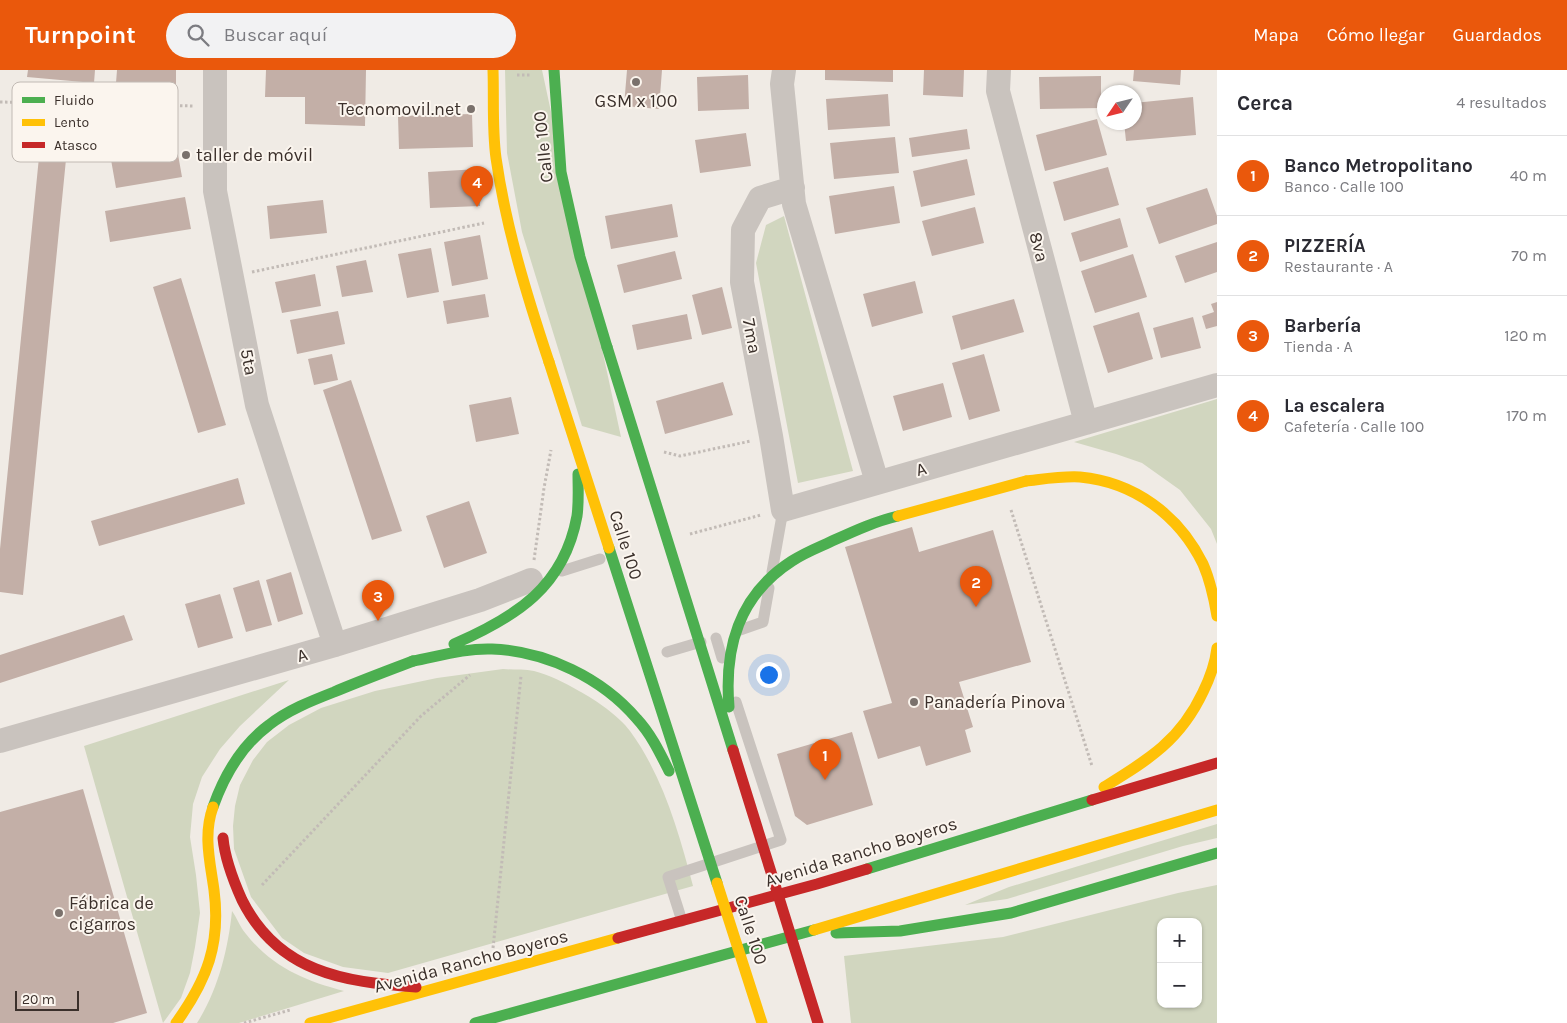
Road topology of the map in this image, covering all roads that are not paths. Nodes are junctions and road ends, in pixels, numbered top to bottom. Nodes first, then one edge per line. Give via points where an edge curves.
1 (214, 70) edge
2 (493, 70) edge
3 (554, 70) edge
4 (784, 70) edge
5 (998, 70) edge
6 (793, 188) junction
7 (1217, 385) edge
8 (1086, 422) junction
9 (578, 453) junction
10 (876, 482) junction
11 (783, 510) junction
12 (600, 559) dead end
13 (531, 580) joint
14 (1217, 616) edge
15 (716, 638) junction
16 (335, 645) junction
17 (1217, 648) edge
18 (666, 652) dead end
19 (413, 661) junction
20 (0, 741) edge
21 (1217, 763) edge
22 (227, 775) junction
23 (1077, 804) junction
24 (1217, 810) edge
25 (223, 815) dead end
26 (222, 829) dead end
27 (757, 830) junction
28 (706, 849) junction
29 (1217, 853) edge
30 (682, 921) junction
31 (799, 934) junction
32 (476, 978) junction
33 (539, 1005) junction
34 (176, 1023) edge
35 (310, 1023) edge
36 (475, 1023) edge
37 (492, 1023) edge
38 (762, 1023) edge
39 (818, 1023) edge

1 - 16 street, 5ta via 215,191 257,405
2 - 9 highway, Calle 100, bridge via 496,156 507,220 526,294
3 - 27 highway, Calle 100, bridge via 561,172 580,257
4 - 6 street via 782,84
5 - 8 street, 8va via 998,91
6 - 10 street via 794,204
6 - 11 street, 7ma via 760,198 743,230 742,282
7 - 8 street, A
8 - 10 street, A
9 - 19 highway, bridge via 577,515 571,541 561,564 543,591 479,635
9 - 28 highway, Calle 100, bridge
10 - 11 street, A
11 - 15 lane via 763,622
12 - 13 lane, A
13 - 16 street, A via 480,600
14 - 27 highway, bridge via 1215,600 1200,558 1171,517 1155,503 1120,486 1086,478 1026,481 871,523 804,553 774,574 752,599 731,643 727,689 731,720
15 - 18 lane
15 - 30 lane via 781,840 668,877
16 - 20 street, A
17 - 23 highway via 1213,670 1202,697 1179,733 1158,752
19 - 22 highway via 316,699 274,721 259,732
19 - 28 highway, bridge via 468,650 517,651 547,660 606,690 637,718 663,759
21 - 23 highway, Avenida Rancho Boyeros
22 - 25 highway
22 - 34 highway via 215,800 207,832 217,929 212,961 194,997
23 - 30 highway, Avenida Rancho Boyeros via 817,884
24 - 31 highway
26 - 32 highway via 229,871 243,905 265,936 281,951 314,969 356,981 415,987 439,986
27 - 39 highway, Calle 100, bridge
28 - 38 highway, Calle 100, bridge
29 - 31 highway via 1010,912 900,931
30 - 32 highway, Avenida Rancho Boyeros
31 - 33 highway via 728,958
32 - 35 highway, Avenida Rancho Boyeros
33 - 36 highway
33 - 37 highway

